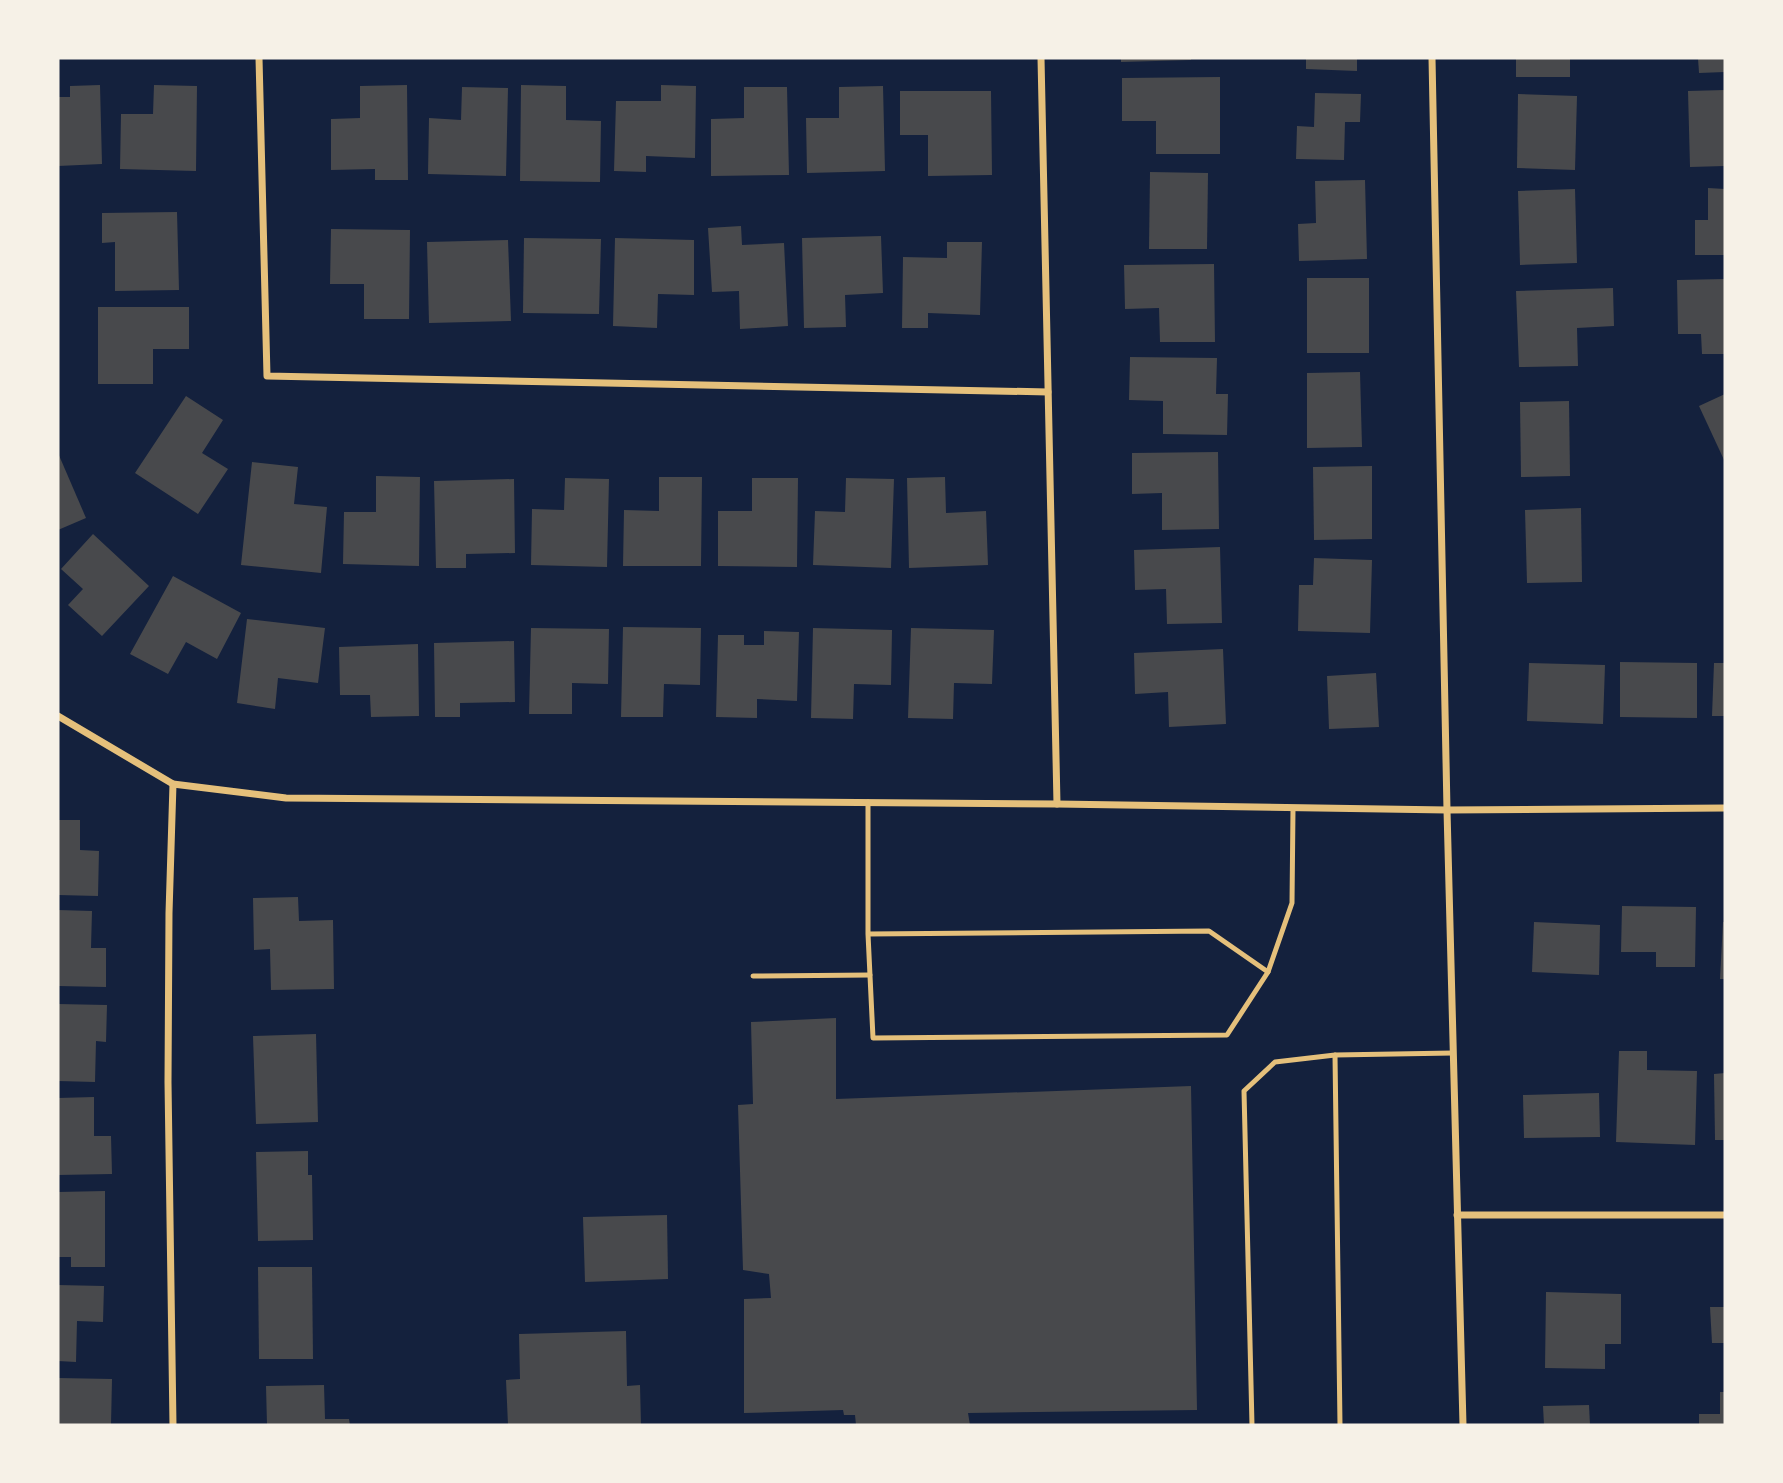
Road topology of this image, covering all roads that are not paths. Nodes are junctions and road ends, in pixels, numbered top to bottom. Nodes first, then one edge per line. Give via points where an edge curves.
1 (259, 58) edge
2 (1041, 58) edge
3 (1432, 58) edge
4 (1048, 392) junction
5 (58, 716) edge
6 (173, 784) junction
7 (869, 802) junction
8 (1057, 804) junction
9 (1725, 808) edge
10 (1293, 809) junction
11 (1447, 810) junction
12 (869, 934) junction
13 (1268, 972) junction
14 (870, 975) junction
15 (752, 976) dead end
16 (1453, 1053) junction
17 (1335, 1055) junction
18 (1457, 1214) junction
19 (1725, 1214) edge
20 (173, 1425) edge
21 (1252, 1425) edge
22 (1340, 1425) edge
23 (1463, 1425) edge

1 - 4 street via 267,376
2 - 4 street
3 - 11 street
4 - 8 street
5 - 6 street
6 - 7 street via 286,798
6 - 20 street via 168,1082
7 - 8 street
7 - 12 lane
8 - 10 street
9 - 11 street
10 - 11 street
10 - 13 lane via 1292,903
11 - 16 street
12 - 13 lane via 1209,931
12 - 14 lane
13 - 14 lane via 1227,1035 1214,1036 873,1038
14 - 15 lane
16 - 17 lane
16 - 18 street
17 - 21 lane via 1275,1062 1244,1091
17 - 22 lane
18 - 19 street
18 - 23 street

